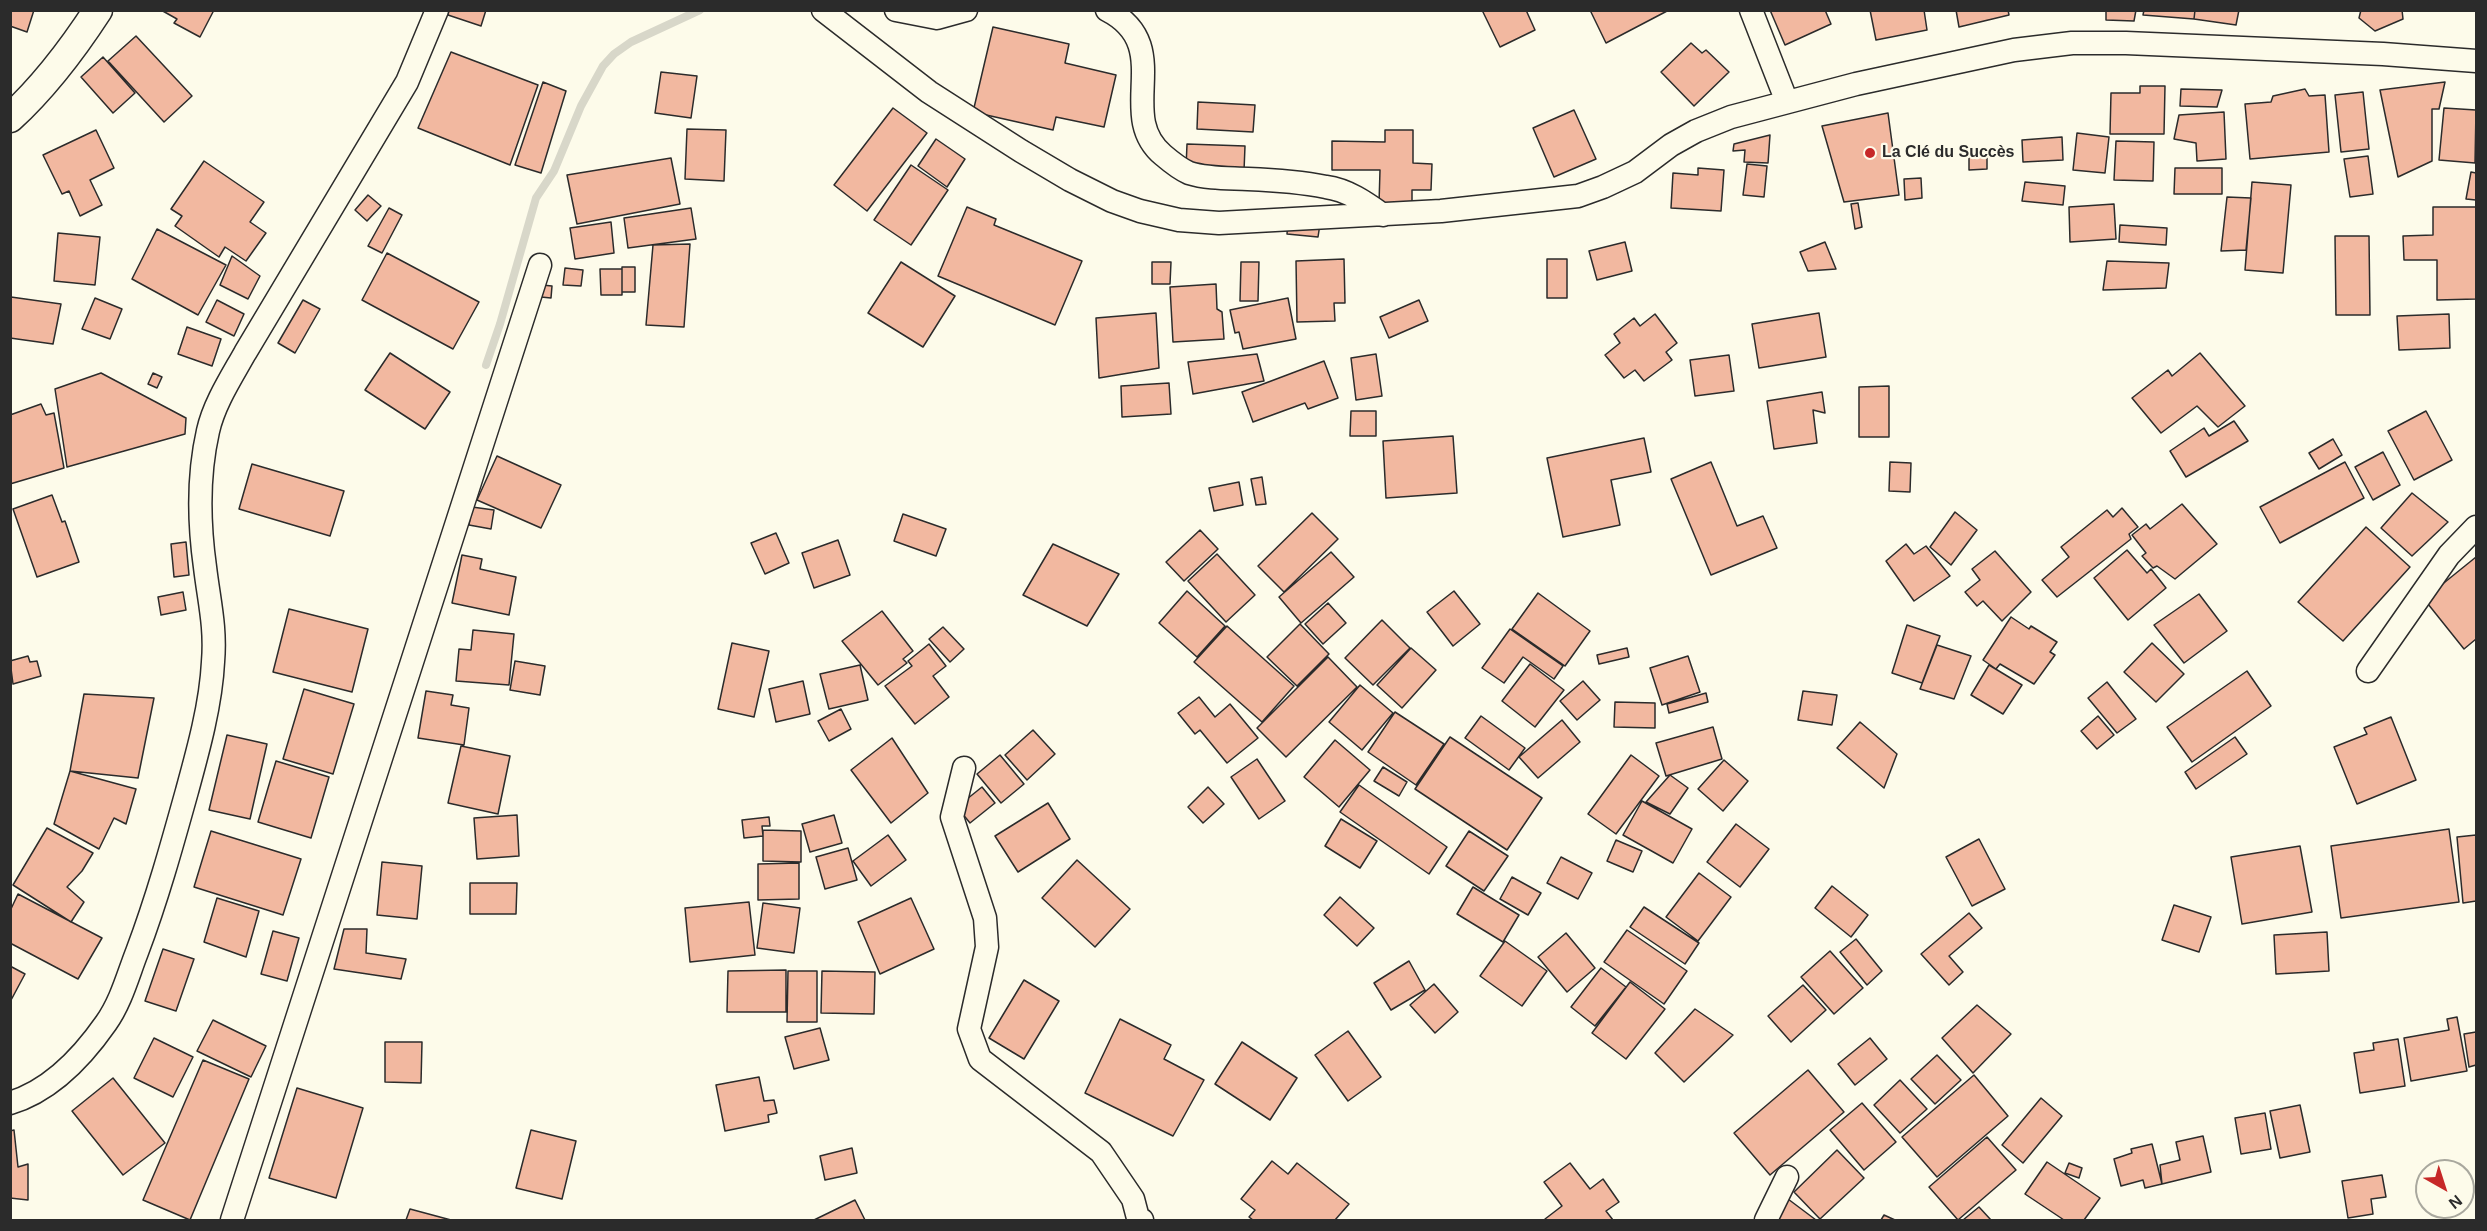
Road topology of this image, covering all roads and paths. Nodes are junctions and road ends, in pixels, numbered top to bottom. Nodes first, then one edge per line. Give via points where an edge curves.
1 (98, 10) edge
2 (437, 10) edge
3 (823, 10) edge
4 (896, 10) edge
5 (966, 10) edge
6 (1107, 10) edge
7 (1751, 10) edge
8 (2476, 61) edge
9 (1787, 102) junction
10 (10, 118) edge
11 (1383, 215) junction
12 (540, 265) dead end
13 (2476, 527) edge
14 (2368, 671) dead end
15 (964, 768) dead end
16 (10, 1103) edge
17 (1787, 1177) dead end
18 (232, 1221) edge
19 (1142, 1221) edge
20 (1766, 1221) edge

1 - 10 street via 37,93
2 - 16 street via 406,82 245,353 208,430 201,521 214,618 213,664 199,748 169,858 120,997 107,1022 79,1057 38,1091
3 - 11 street via 929,92 1021,151 1112,201 1179,220 1219,224
4 - 5 street via 937,18
6 - 11 street via 1130,28 1140,45 1144,66 1141,111 1147,139 1162,154 1187,172 1207,177 1328,187 1355,196
7 - 9 street
8 - 9 street via 2072,43 1941,65
9 - 11 street via 1696,131 1635,171 1578,195
12 - 18 street
13 - 14 street via 2449,555
15 - 19 street via 952,817 985,918 987,947 969,1029 980,1059 1101,1152 1133,1199 1137,1218
17 - 20 street

